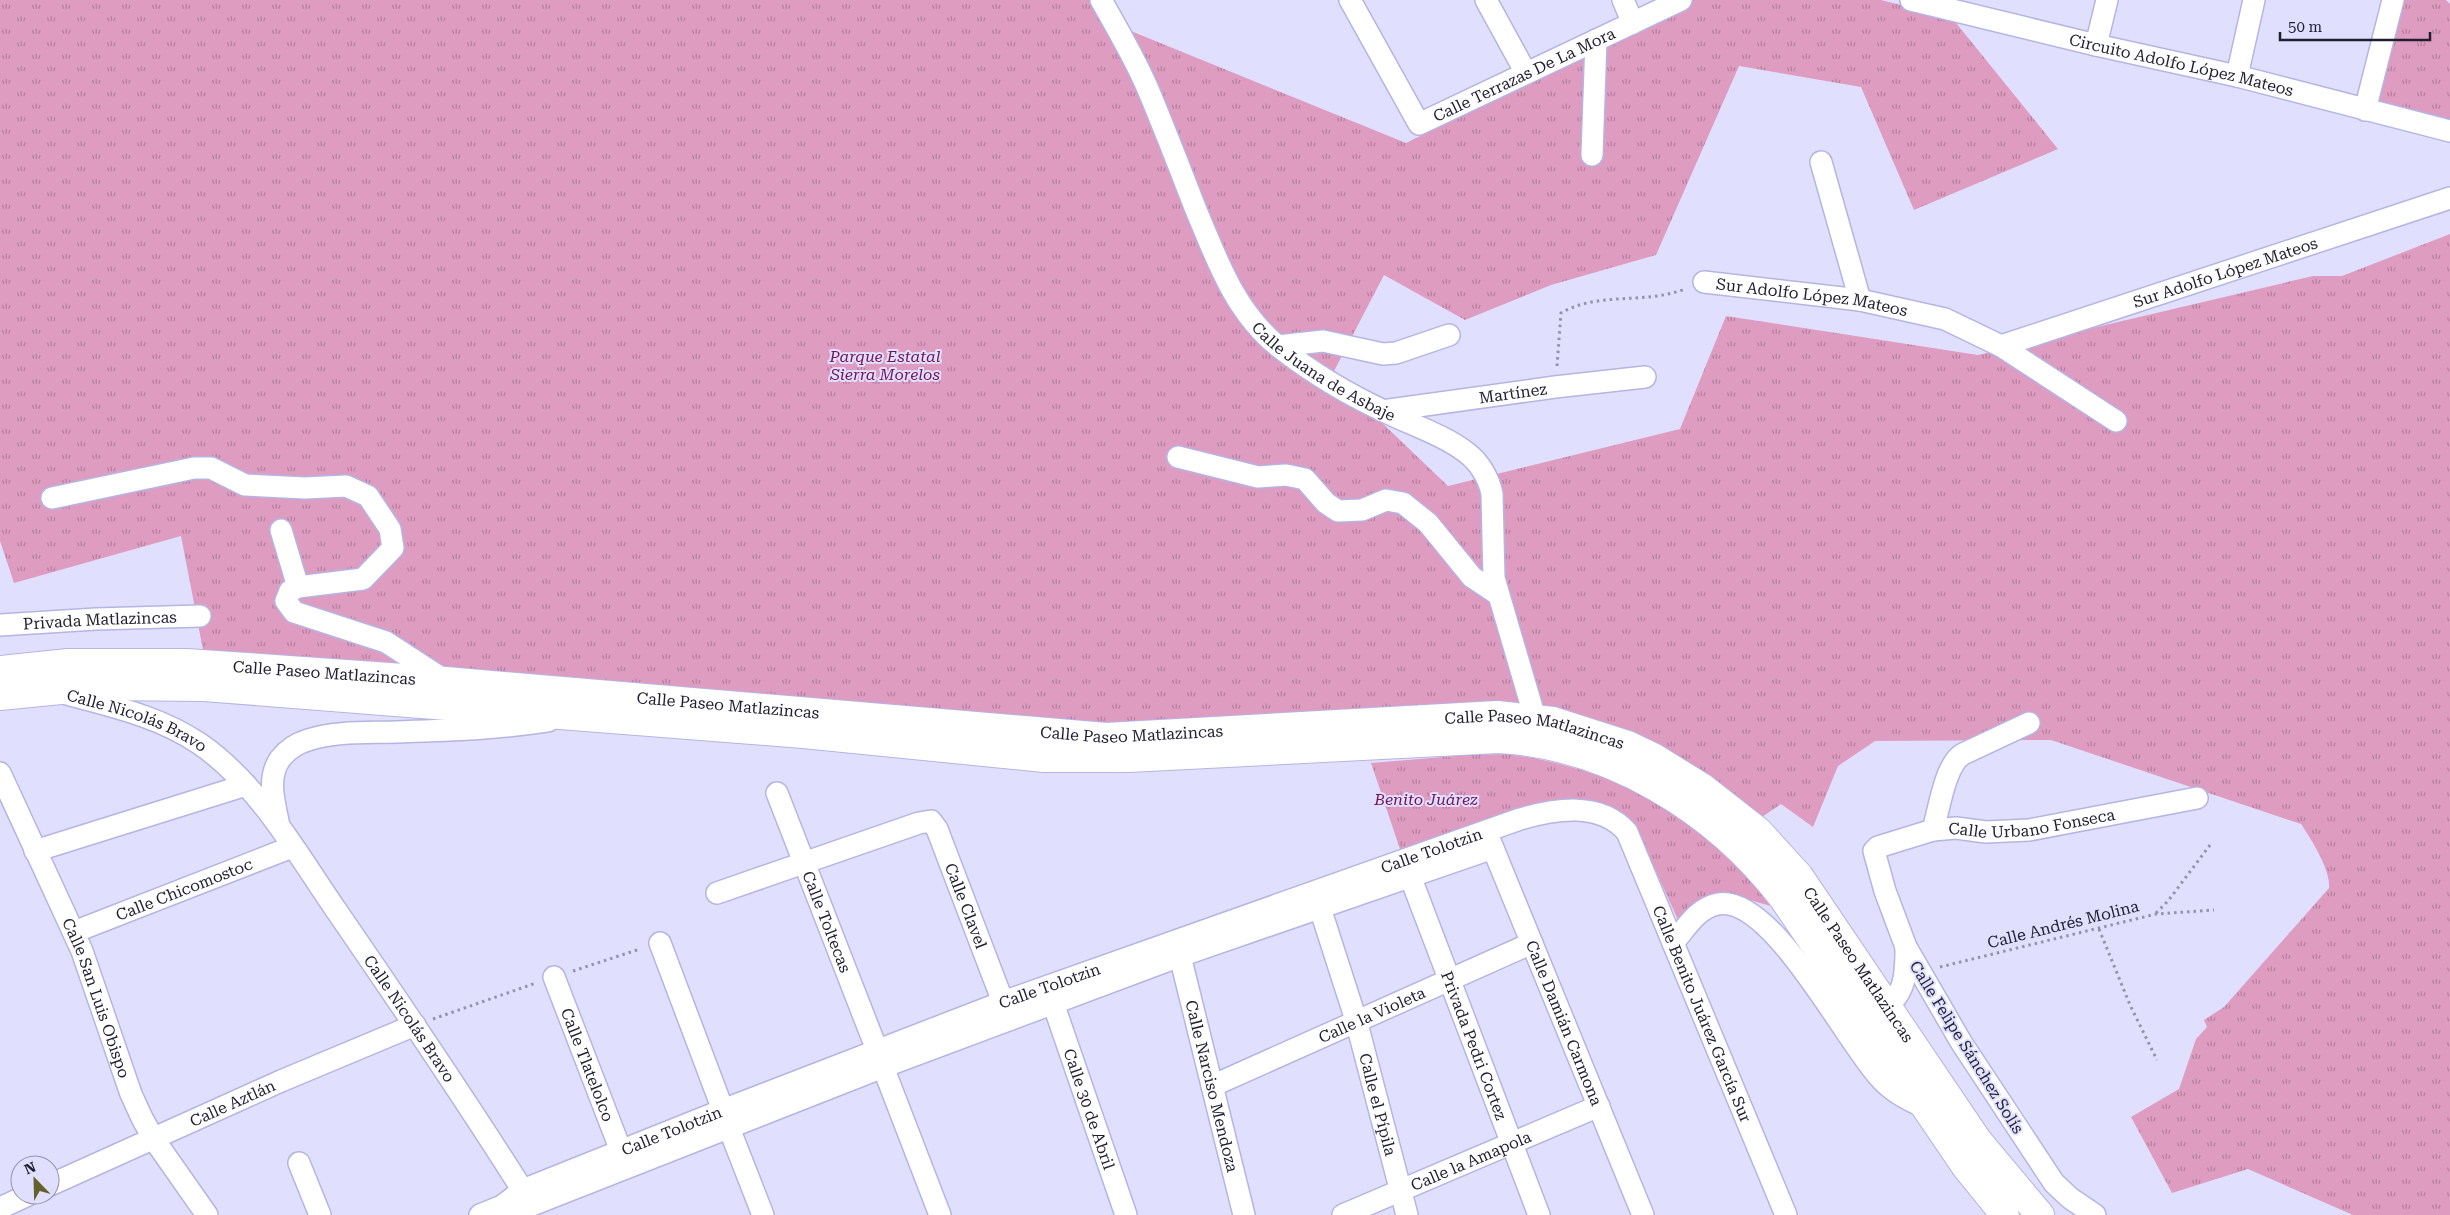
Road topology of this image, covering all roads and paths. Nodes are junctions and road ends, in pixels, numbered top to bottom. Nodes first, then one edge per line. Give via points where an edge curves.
1 (1101, 0) edge
2 (1350, 0) edge
3 (1486, 0) edge
4 (1623, 0) edge
5 (1681, 0) edge
6 (1911, 0) edge
7 (2107, 0) edge
8 (2254, 0) edge
9 (2392, 0) edge
10 (1966, 6) edge
11 (1633, 23) junction
12 (1596, 40) junction
13 (2096, 45) junction
14 (1526, 72) junction
15 (2238, 76) junction
16 (2365, 110) junction
17 (2450, 131) edge
18 (1592, 155) dead end
19 (1821, 162) dead end
20 (2450, 198) edge
21 (1704, 282) joint
22 (1860, 300) junction
23 (1450, 336) dead end
24 (1278, 346) junction
25 (2001, 346) junction
26 (1645, 377) dead end
27 (1556, 386) junction
28 (1382, 411) junction
29 (2116, 421) dead end
30 (1178, 457) dead end
31 (52, 498) dead end
32 (281, 530) dead end
33 (298, 587) junction
34 (1496, 593) junction
35 (200, 616) dead end
36 (0, 625) edge
37 (0, 670) edge
38 (446, 681) junction
39 (53, 690) junction
40 (0, 696) edge
41 (571, 717) junction
42 (1535, 718) junction
43 (2029, 723) dead end
44 (0, 773) edge
45 (246, 785) junction
46 (777, 793) dead end
47 (2197, 798) dead end
48 (1611, 817) joint
49 (278, 824) junction
50 (1933, 830) junction
51 (1490, 840) junction
52 (2210, 845) dead end
53 (292, 847) junction
54 (35, 851) junction
55 (1874, 855) joint
56 (804, 863) junction
57 (1410, 876) junction
58 (717, 893) dead end
59 (1320, 908) junction
60 (2214, 910) dead end
61 (2156, 914) junction
62 (2099, 929) junction
63 (74, 932) junction
64 (660, 942) dead end
65 (1532, 943) junction
66 (1673, 943) junction
67 (1906, 947) junction
68 (1180, 956) junction
69 (1920, 972) junction
70 (554, 977) dead end
71 (1450, 980) junction
72 (1003, 1002) junction
73 (1053, 1003) junction
74 (1879, 1015) junction
75 (1356, 1020) junction
76 (415, 1025) junction
77 (880, 1059) junction
78 (2157, 1060) dead end
79 (1212, 1086) junction
80 (1599, 1106) junction
81 (1926, 1108) junction
82 (726, 1119) junction
83 (153, 1138) junction
84 (1512, 1143) junction
85 (621, 1151) junction
86 (299, 1163) dead end
87 (60, 1180) edge
88 (1401, 1190) junction
89 (531, 1203) edge
90 (207, 1215) edge
91 (320, 1215) edge
92 (480, 1215) edge
93 (763, 1215) edge
94 (940, 1215) edge
95 (1126, 1215) edge
96 (1244, 1215) edge
97 (1343, 1215) edge
98 (1408, 1215) edge
99 (1539, 1215) edge
100 (1643, 1215) edge
101 (1786, 1215) edge
102 (2006, 1215) edge
103 (2040, 1215) edge
104 (2095, 1215) edge

1 - 24 street, Calle Juana de Asbaje via 1146,86 1220,268 1239,303
2 - 14 street, Calle Terrazas De La Mora via 1415,121 1422,124
3 - 14 street
4 - 11 street
5 - 11 street
6 - 10 street, Circuito Adolfo López Mateos
7 - 13 street
8 - 15 street
9 - 16 street
10 - 13 street, Circuito Adolfo López Mateos
11 - 12 street, Calle Terrazas De La Mora
12 - 14 street, Calle Terrazas De La Mora
12 - 18 street
13 - 15 street, Circuito Adolfo López Mateos
15 - 16 street, Circuito Adolfo López Mateos
16 - 17 street, Circuito Adolfo López Mateos
19 - 22 street
20 - 25 street, Sur Adolfo López Mateos
21 - 22 street, Sur Adolfo López Mateos
21 - 27 path via 1667,296 1592,302 1576,305 1561,314
22 - 25 street, Sur Adolfo López Mateos via 1945,319
23 - 24 street via 1390,353 1323,341
24 - 28 street, Calle Juana de Asbaje via 1308,368
25 - 29 street, Sur Adolfo López Mateos
26 - 27 street, Martínez
27 - 28 street, Martínez
28 - 34 street, Calle Juana de Asbaje via 1456,445 1468,453 1482,471 1492,494 1492,559
30 - 34 street via 1258,477 1300,477 1338,511 1362,510 1386,500 1404,503 1428,523 1472,577
31 - 33 street via 194,468 211,468 245,485 346,486 368,496 390,529 393,548 363,580
32 - 33 street
33 - 38 street via 290,591 286,601 294,612 386,642
34 - 42 street, Calle Juana de Asbaje
35 - 36 street, Privada Matlazincas
37 - 38 highway, Calle Paseo Matlazincas via 68,664 186,663
38 - 42 highway, Calle Paseo Matlazincas via 1106,737 1496,714
39 - 40 highway, Calle Paseo Matlazincas
39 - 41 highway, Calle Paseo Matlazincas via 101,686 204,687
39 - 45 street, Calle Nicolás Bravo via 139,714 168,726 219,758
41 - 49 street, Calle Nicolás Bravo via 484,729 338,734 309,740 288,750 275,769 272,793
41 - 74 highway, Calle Paseo Matlazincas via 803,734 1044,758 1148,757 1498,739 1546,744 1586,756 1667,793 1702,816 1767,877
42 - 74 highway, Calle Paseo Matlazincas via 1597,734 1653,757 1744,818 1775,847 1799,876
43 - 50 street via 1954,760
44 - 54 street, Calle San Luis Obispo
45 - 49 street, Calle Nicolás Bravo
45 - 54 street
46 - 56 street, Calle Toltecas
47 - 50 street, Calle Urbano Fonseca via 2029,830
48 - 51 street, Calle Tolotzin via 1582,811 1535,815
48 - 66 street, Calle Benito Juárez García Sur via 1627,832
49 - 53 street, Calle Nicolás Bravo
50 - 55 street, Calle Urbano Fonseca via 1878,848
51 - 57 street, Calle Tolotzin
51 - 65 street, Calle Damián Carmona
51 - 72 street, Calle Tolotzin via 1358,875
52 - 61 path
53 - 63 street, Calle Chicomostoc
53 - 76 street, Calle Nicolás Bravo
54 - 63 street, Calle San Luis Obispo
55 - 67 street, Calle Felipe Sánchez Solís
56 - 58 street
56 - 72 street, Calle Clavel via 931,821
56 - 77 street, Calle Toltecas
57 - 59 street, Calle Tolotzin
57 - 71 street, Privada Pedri Cortez
59 - 68 street, Calle Tolotzin
59 - 75 street, Calle el Pípila
60 - 61 path, Calle Andrés Molina
61 - 62 path, Calle Andrés Molina
62 - 69 path, Calle Andrés Molina
62 - 78 path
63 - 83 street, Calle San Luis Obispo via 131,1094
64 - 82 street
65 - 71 street, Calle la Violeta
65 - 80 street, Calle Damián Carmona
66 - 81 street via 1696,915 1707,908 1728,904 1748,911 1786,948 1880,1078 1901,1096
66 - 101 street, Calle Benito Juárez García Sur
67 - 69 street, Calle Felipe Sánchez Solís
67 - 74 street via 1903,986
68 - 73 street, Calle Tolotzin
68 - 79 street, Calle Narciso Mendoza
69 - 104 street, Calle Felipe Sánchez Solís via 1961,1042 2050,1177 2070,1198
70 - 85 street, Calle Tlatelolco
71 - 75 street, Calle la Violeta
71 - 84 street, Privada Pedri Cortez
72 - 77 street, Calle Tolotzin
73 - 77 street, Calle Tolotzin
73 - 95 street, Calle 30 de Abril
74 - 81 highway, Calle Paseo Matlazincas
74 - 103 highway, Calle Paseo Matlazincas
75 - 79 street, Calle la Violeta
75 - 88 street, Calle el Pípila
76 - 83 street, Calle Aztlán
76 - 89 street, Calle Nicolás Bravo
77 - 82 street, Calle Tolotzin
77 - 94 street, Calle Toltecas
79 - 96 street, Calle Narciso Mendoza
80 - 84 street, Calle la Amapola
80 - 100 street, Calle Damián Carmona
81 - 102 highway, Calle Paseo Matlazincas via 1966,1167
82 - 85 street, Calle Tolotzin
82 - 89 street, Calle Tolotzin
82 - 93 street
83 - 87 street, Calle Aztlán
83 - 90 street, Calle San Luis Obispo
84 - 88 street, Calle la Amapola
84 - 99 street, Privada Pedri Cortez
85 - 89 street, Calle Tolotzin
86 - 91 street
88 - 97 street, Calle la Amapola
88 - 98 street, Calle el Pípila
89 - 92 street, Calle Tolotzin via 502,1206

